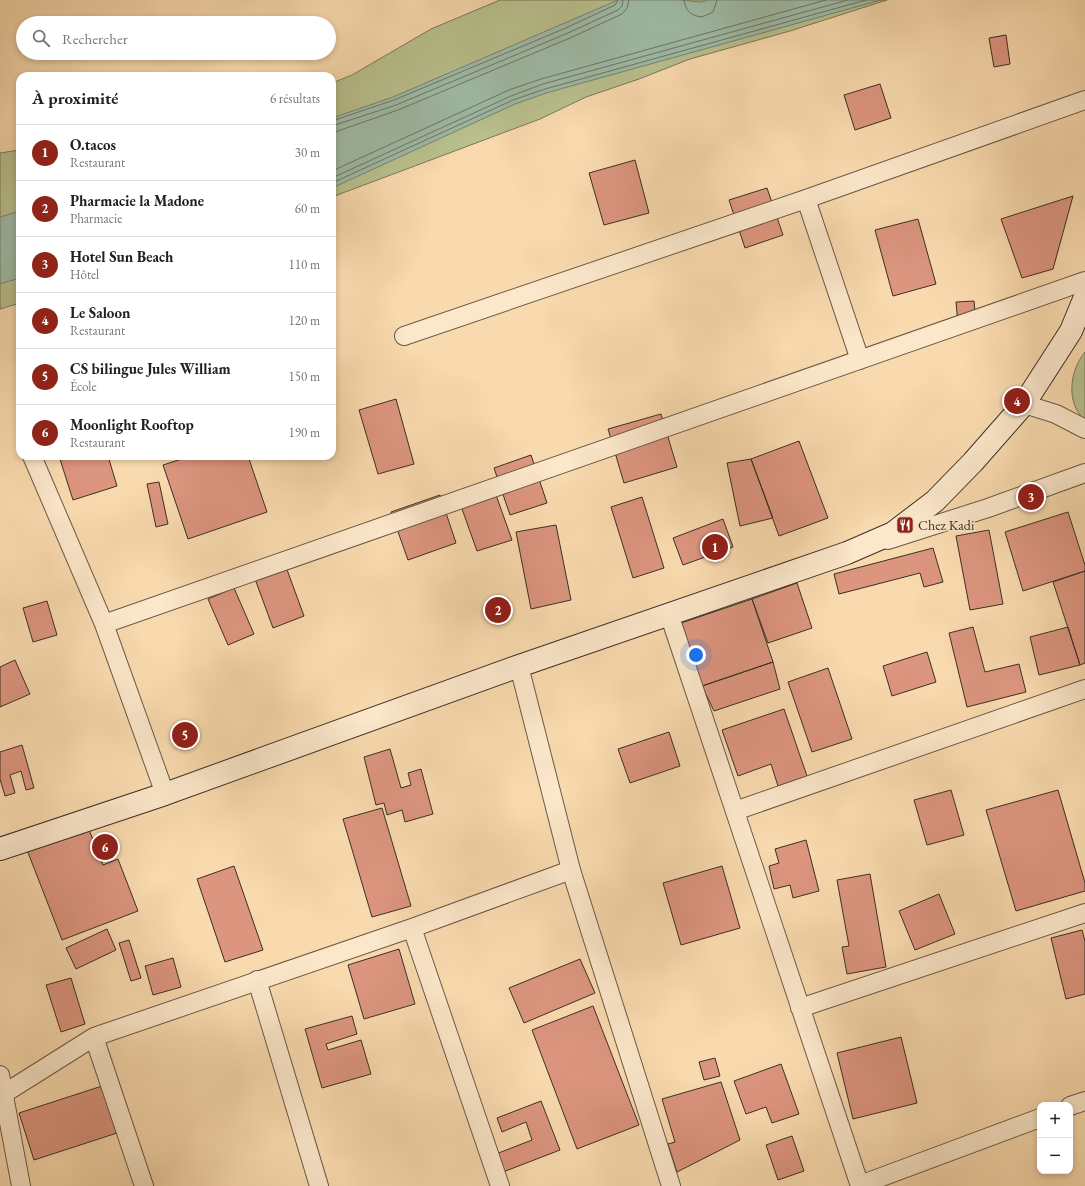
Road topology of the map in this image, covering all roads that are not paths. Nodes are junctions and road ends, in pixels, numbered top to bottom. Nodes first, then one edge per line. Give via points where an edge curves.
1 (1085, 100) edge
2 (806, 199) junction
3 (1085, 280) edge
4 (1085, 298) edge
5 (404, 336) dead end
6 (860, 360) junction
7 (1024, 404) junction
8 (1085, 429) edge
9 (34, 460) edge
10 (1085, 473) edge
11 (847, 553) junction
12 (669, 614) junction
13 (104, 624) junction
14 (519, 666) junction
15 (1085, 689) edge
16 (165, 794) junction
17 (735, 811) junction
18 (0, 849) edge
19 (571, 870) junction
20 (1085, 913) edge
21 (412, 928) junction
22 (257, 980) junction
23 (800, 1008) junction
24 (94, 1037) junction
25 (0, 1075) edge
26 (5, 1093) junction
27 (1085, 1101) edge
28 (1073, 1105) edge
29 (1037, 1119) edge
30 (21, 1186) edge
31 (144, 1186) edge
32 (319, 1186) edge
33 (500, 1186) edge
34 (671, 1186) edge
35 (860, 1186) edge

1 - 2 street
2 - 5 street
2 - 6 street
3 - 6 street
4 - 7 main road via 1071,331
6 - 13 street
7 - 8 street via 1056,414
7 - 11 main road via 936,501 893,533
9 - 13 street
10 - 11 street via 988,508
11 - 12 main road
12 - 14 main road
12 - 17 street
13 - 16 street
14 - 16 main road
14 - 19 street
15 - 17 street
16 - 18 main road
17 - 23 street
19 - 21 street
19 - 34 street
20 - 23 street
21 - 22 street
21 - 33 street
22 - 24 street
22 - 32 street
23 - 35 street
24 - 26 street
24 - 31 street
25 - 26 street
26 - 30 street
27 - 28 street
29 - 35 street

